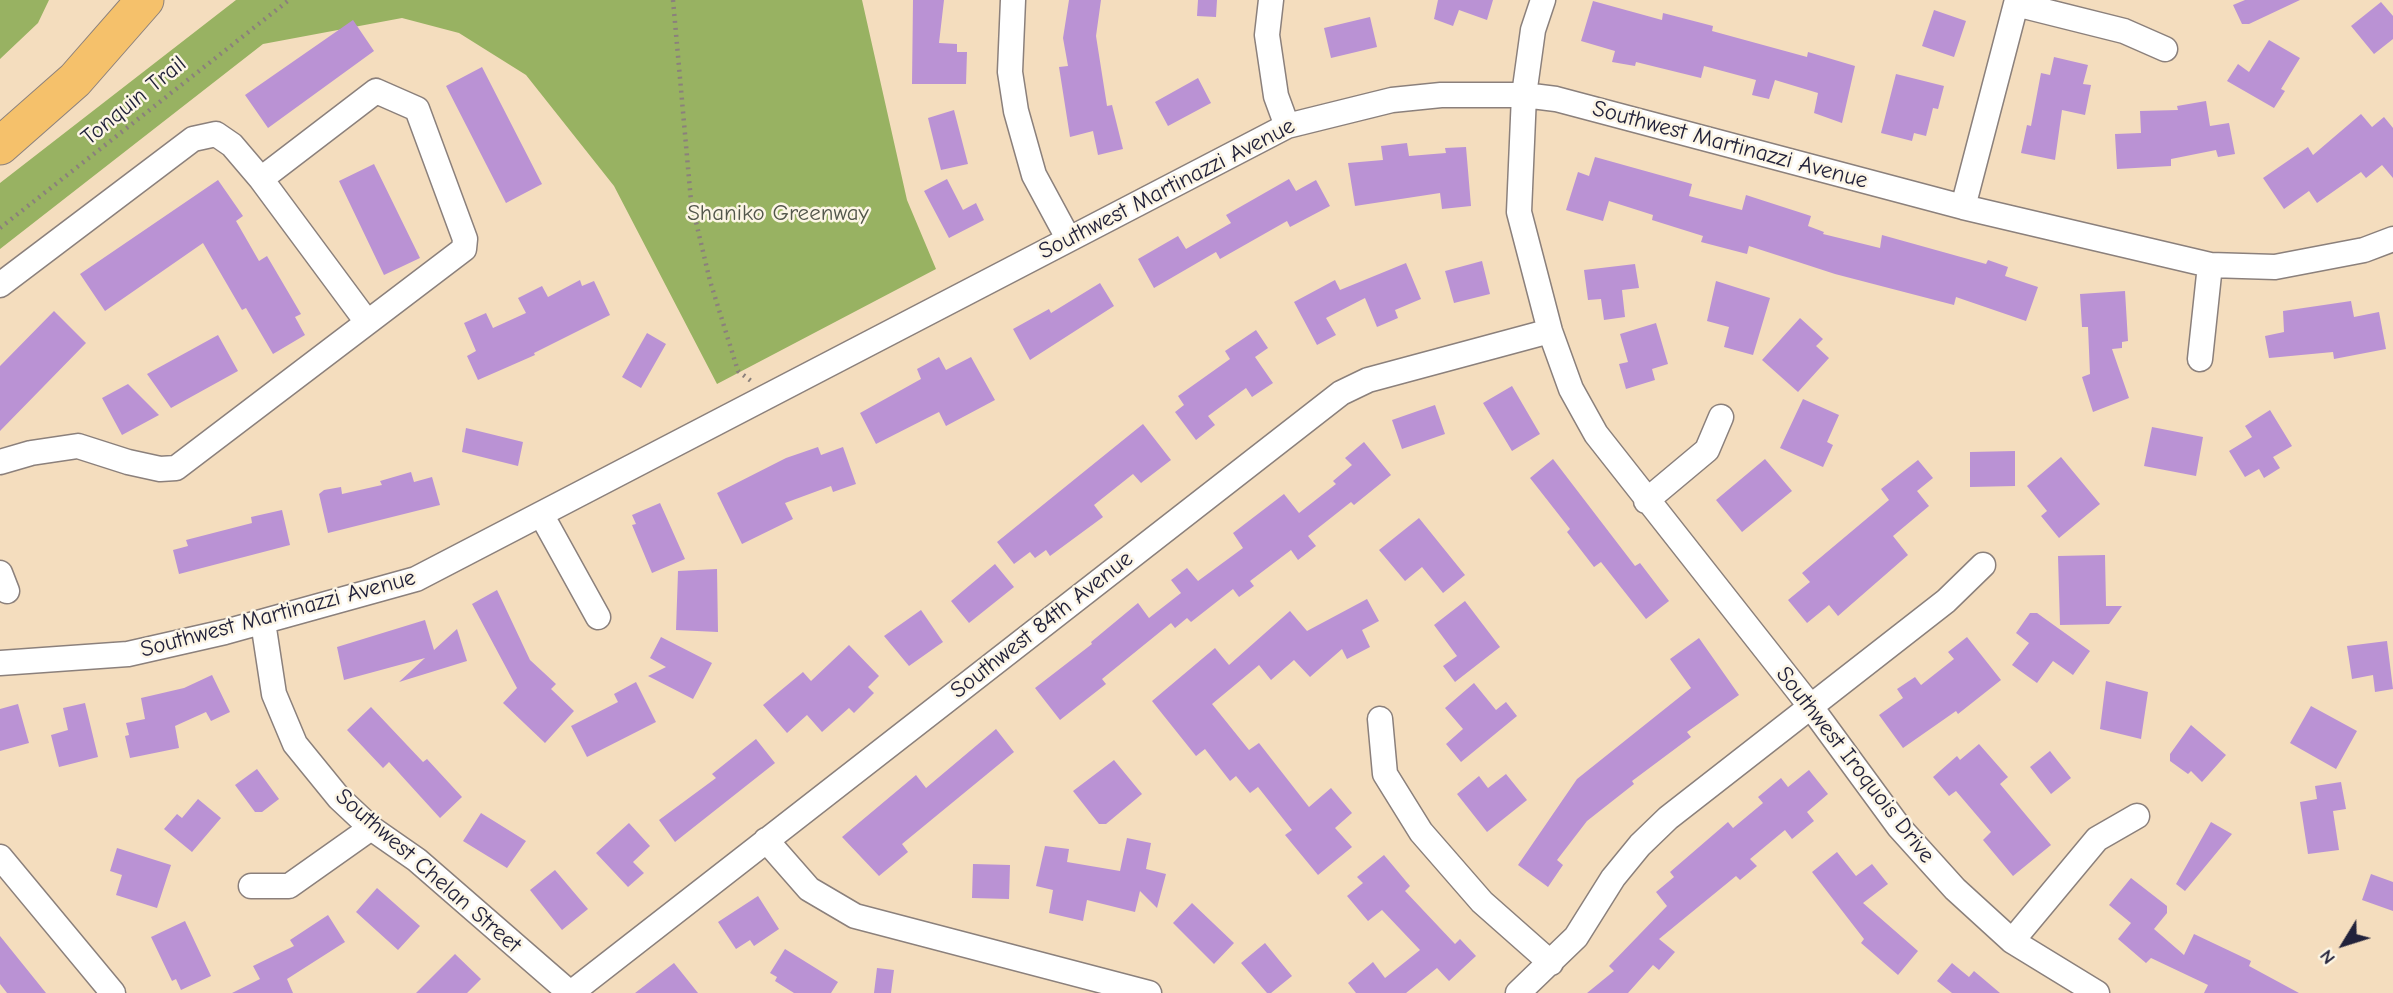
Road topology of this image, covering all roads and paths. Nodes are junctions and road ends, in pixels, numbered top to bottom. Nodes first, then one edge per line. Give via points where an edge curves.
1 (145, 0) edge
2 (289, 0) edge
3 (673, 0) edge
4 (1013, 0) edge
5 (1271, 0) edge
6 (1543, 0) edge
7 (2017, 2) edge
8 (2165, 49) dead end
9 (1524, 95) junction
10 (1287, 125) junction
11 (0, 146) edge
12 (261, 180) junction
13 (1963, 207) junction
14 (0, 228) edge
15 (1068, 238) junction
16 (2393, 239) edge
17 (2210, 265) junction
18 (0, 285) edge
19 (367, 322) junction
20 (1550, 331) junction
21 (2200, 359) dead end
22 (763, 399) junction
23 (1721, 417) dead end
24 (0, 462) edge
25 (1646, 501) junction
26 (541, 514) junction
27 (1983, 565) dead end
28 (598, 617) dead end
29 (263, 621) junction
30 (0, 663) edge
31 (1811, 706) junction
32 (1380, 719) dead end
33 (2137, 816) dead end
34 (371, 828) junction
35 (766, 840) junction
36 (0, 857) edge
37 (251, 886) dead end
38 (2012, 941) junction
39 (1551, 963) junction
40 (113, 993) edge
41 (570, 993) edge
42 (1149, 993) edge
43 (1518, 993) edge
44 (2097, 993) edge

1 - 11 highway via 75,79
2 - 14 path, Tonquin Trail
3 - 22 path via 691,201 738,371
4 - 15 street via 1010,72 1016,111 1034,175
5 - 10 street via 1267,35 1276,96
6 - 9 street, Southwest Iroquois Drive via 1533,30
7 - 8 street via 2124,32
7 - 13 street
9 - 10 street, Southwest Martinazzi Avenue via 1392,100
9 - 13 street, Southwest Martinazzi Avenue via 1556,99
9 - 20 street, Southwest Iroquois Drive via 1518,212
10 - 15 street, Southwest Martinazzi Avenue
12 - 18 street via 232,145 216,134 193,139
12 - 19 street
12 - 19 street via 376,91 417,109 465,239 464,249
13 - 17 street, Southwest Martinazzi Avenue
15 - 22 street, Southwest Martinazzi Avenue
16 - 17 street, Southwest Martinazzi Avenue via 2364,250 2275,267
17 - 21 street
19 - 24 street via 176,468 128,462 78,446
20 - 25 street, Southwest Iroquois Drive via 1571,389 1596,434
20 - 35 street, Southwest 84th Avenue via 1368,380 1341,393
22 - 26 street, Southwest Martinazzi Avenue
23 - 25 street via 1707,450
25 - 31 street, Southwest Iroquois Drive
26 - 28 street
26 - 29 street, Southwest Martinazzi Avenue via 415,579
27 - 31 street via 1946,601
29 - 30 street, Southwest Martinazzi Avenue via 128,654
29 - 34 street, Southwest Chelan Street via 274,694 295,744 339,798
31 - 38 street, Southwest Iroquois Drive via 1899,827 1955,889
31 - 39 street via 1640,845 1576,937
32 - 39 street via 1385,774 1421,832 1482,902
33 - 38 street via 2097,839
34 - 37 street via 289,886
34 - 41 street, Southwest Chelan Street via 417,860
35 - 41 street, Southwest 84th Avenue
35 - 42 street via 809,889 855,916
36 - 40 street
38 - 44 street, Southwest Iroquois Drive
39 - 43 street

